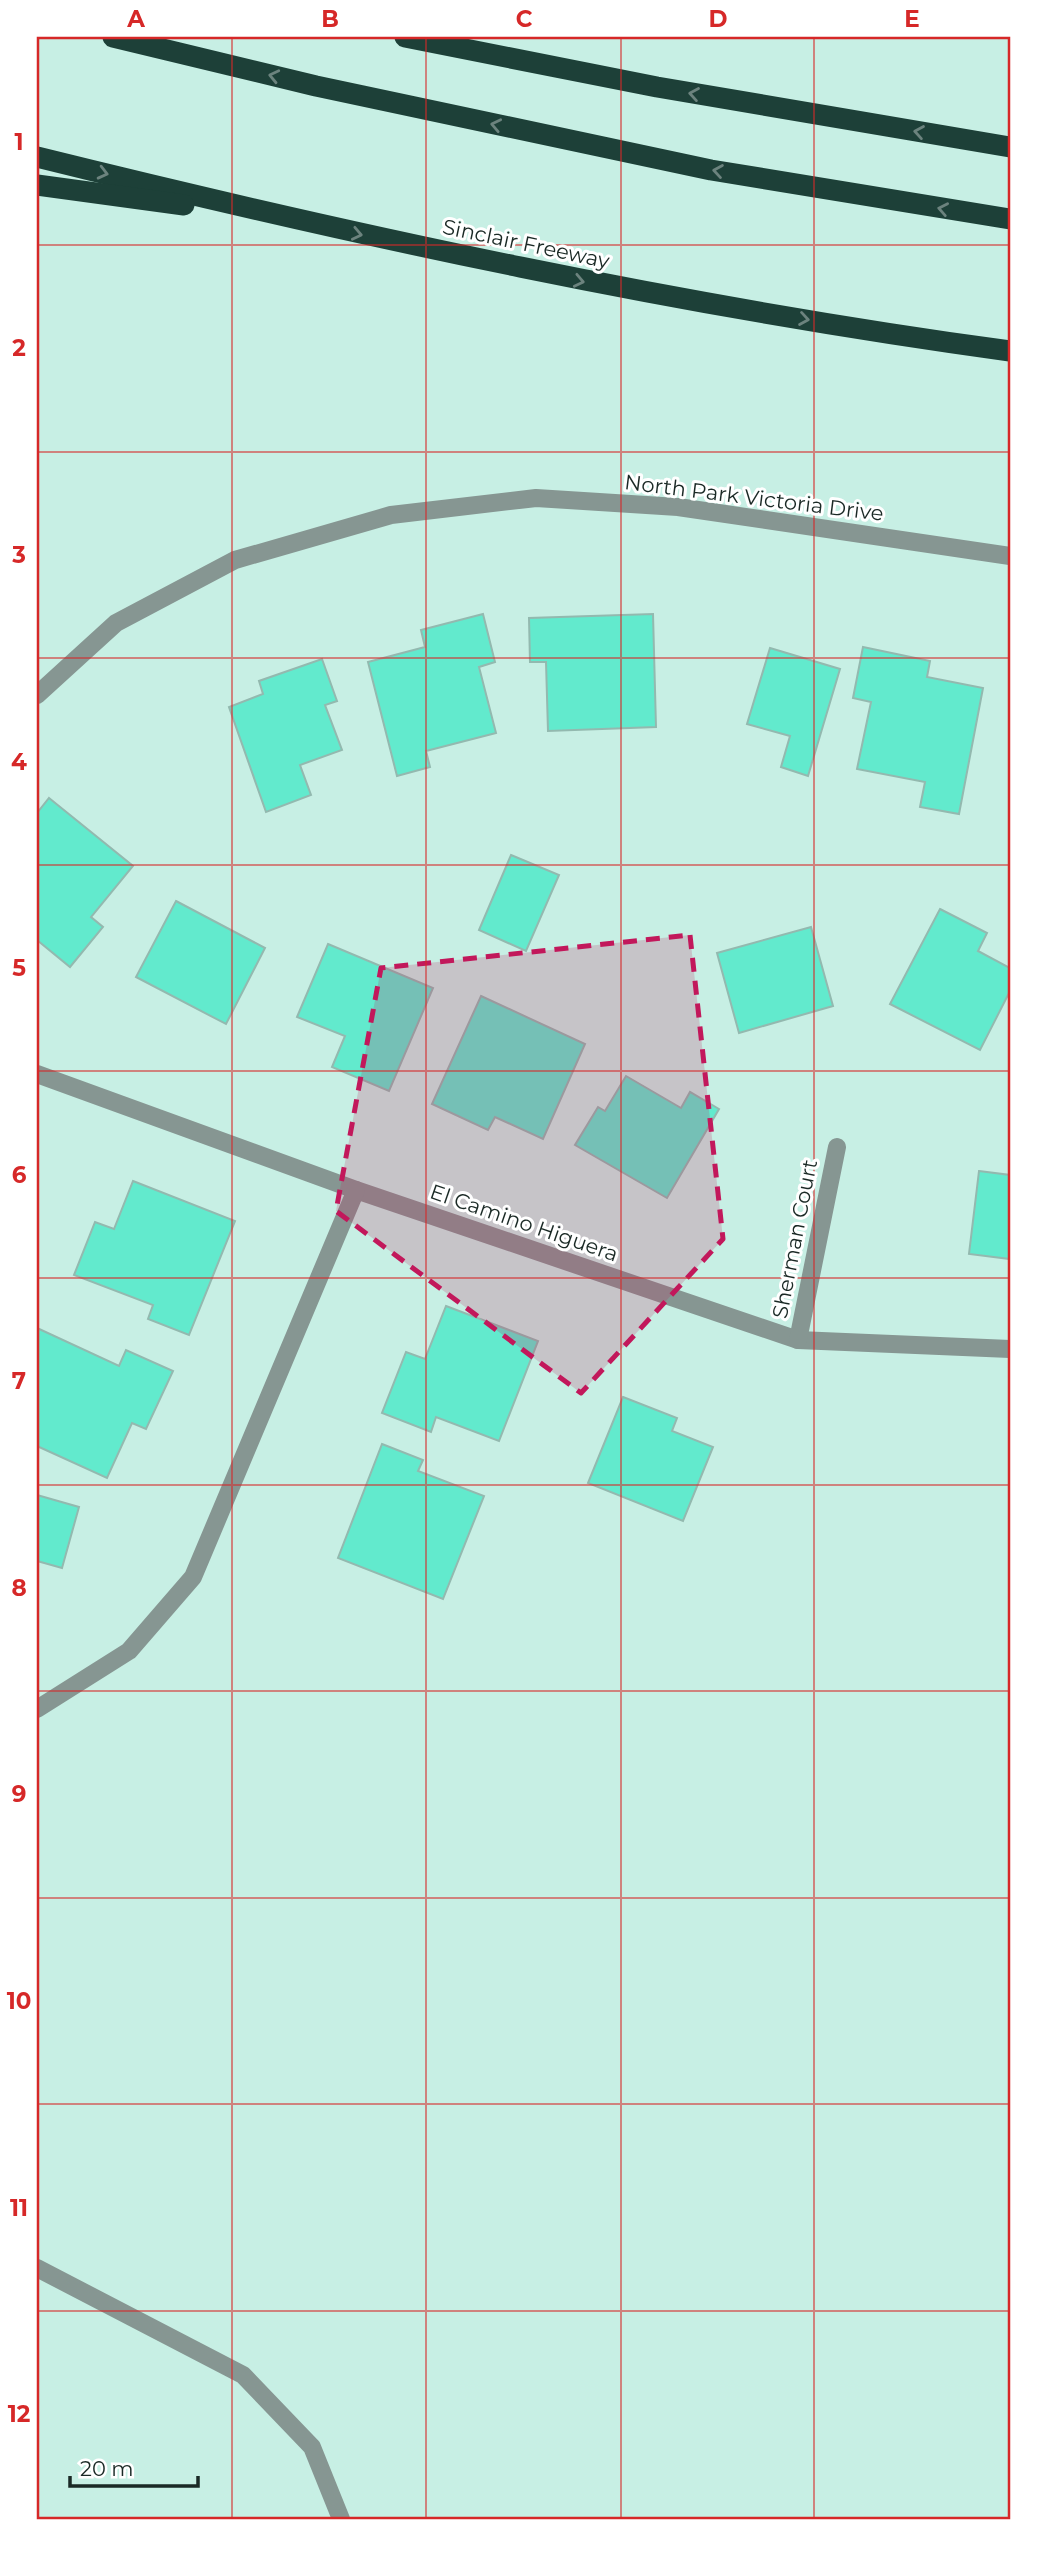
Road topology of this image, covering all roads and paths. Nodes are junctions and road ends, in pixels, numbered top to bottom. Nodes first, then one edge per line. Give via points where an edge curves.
1 (113, 37) edge
2 (405, 37) edge
3 (1010, 147) edge
4 (37, 157) edge
5 (37, 185) edge
6 (1010, 219) edge
7 (290, 220) junction
8 (1010, 351) edge
9 (1010, 556) edge
10 (37, 695) edge
11 (37, 1074) edge
12 (837, 1147) dead end
13 (356, 1190) junction
14 (798, 1340) junction
15 (1010, 1349) edge
16 (37, 1709) edge
17 (37, 2268) edge
18 (341, 2519) edge

6 -> 1 highway via 697,167 330,89
3 -> 2 highway via 657,87
4 -> 7 highway, Sinclair Freeway
5 - 7 highway
7 -> 8 highway, Sinclair Freeway via 610,287
9 - 10 street, North Park Victoria Drive via 678,507 536,498 391,515 236,560 116,623
11 - 13 street, El Camino Higuera
12 - 14 street, Sherman Court
13 - 14 street, El Camino Higuera
13 - 16 street via 193,1577 129,1651
14 - 15 street, El Camino Higuera
17 - 18 street via 243,2375 312,2447

